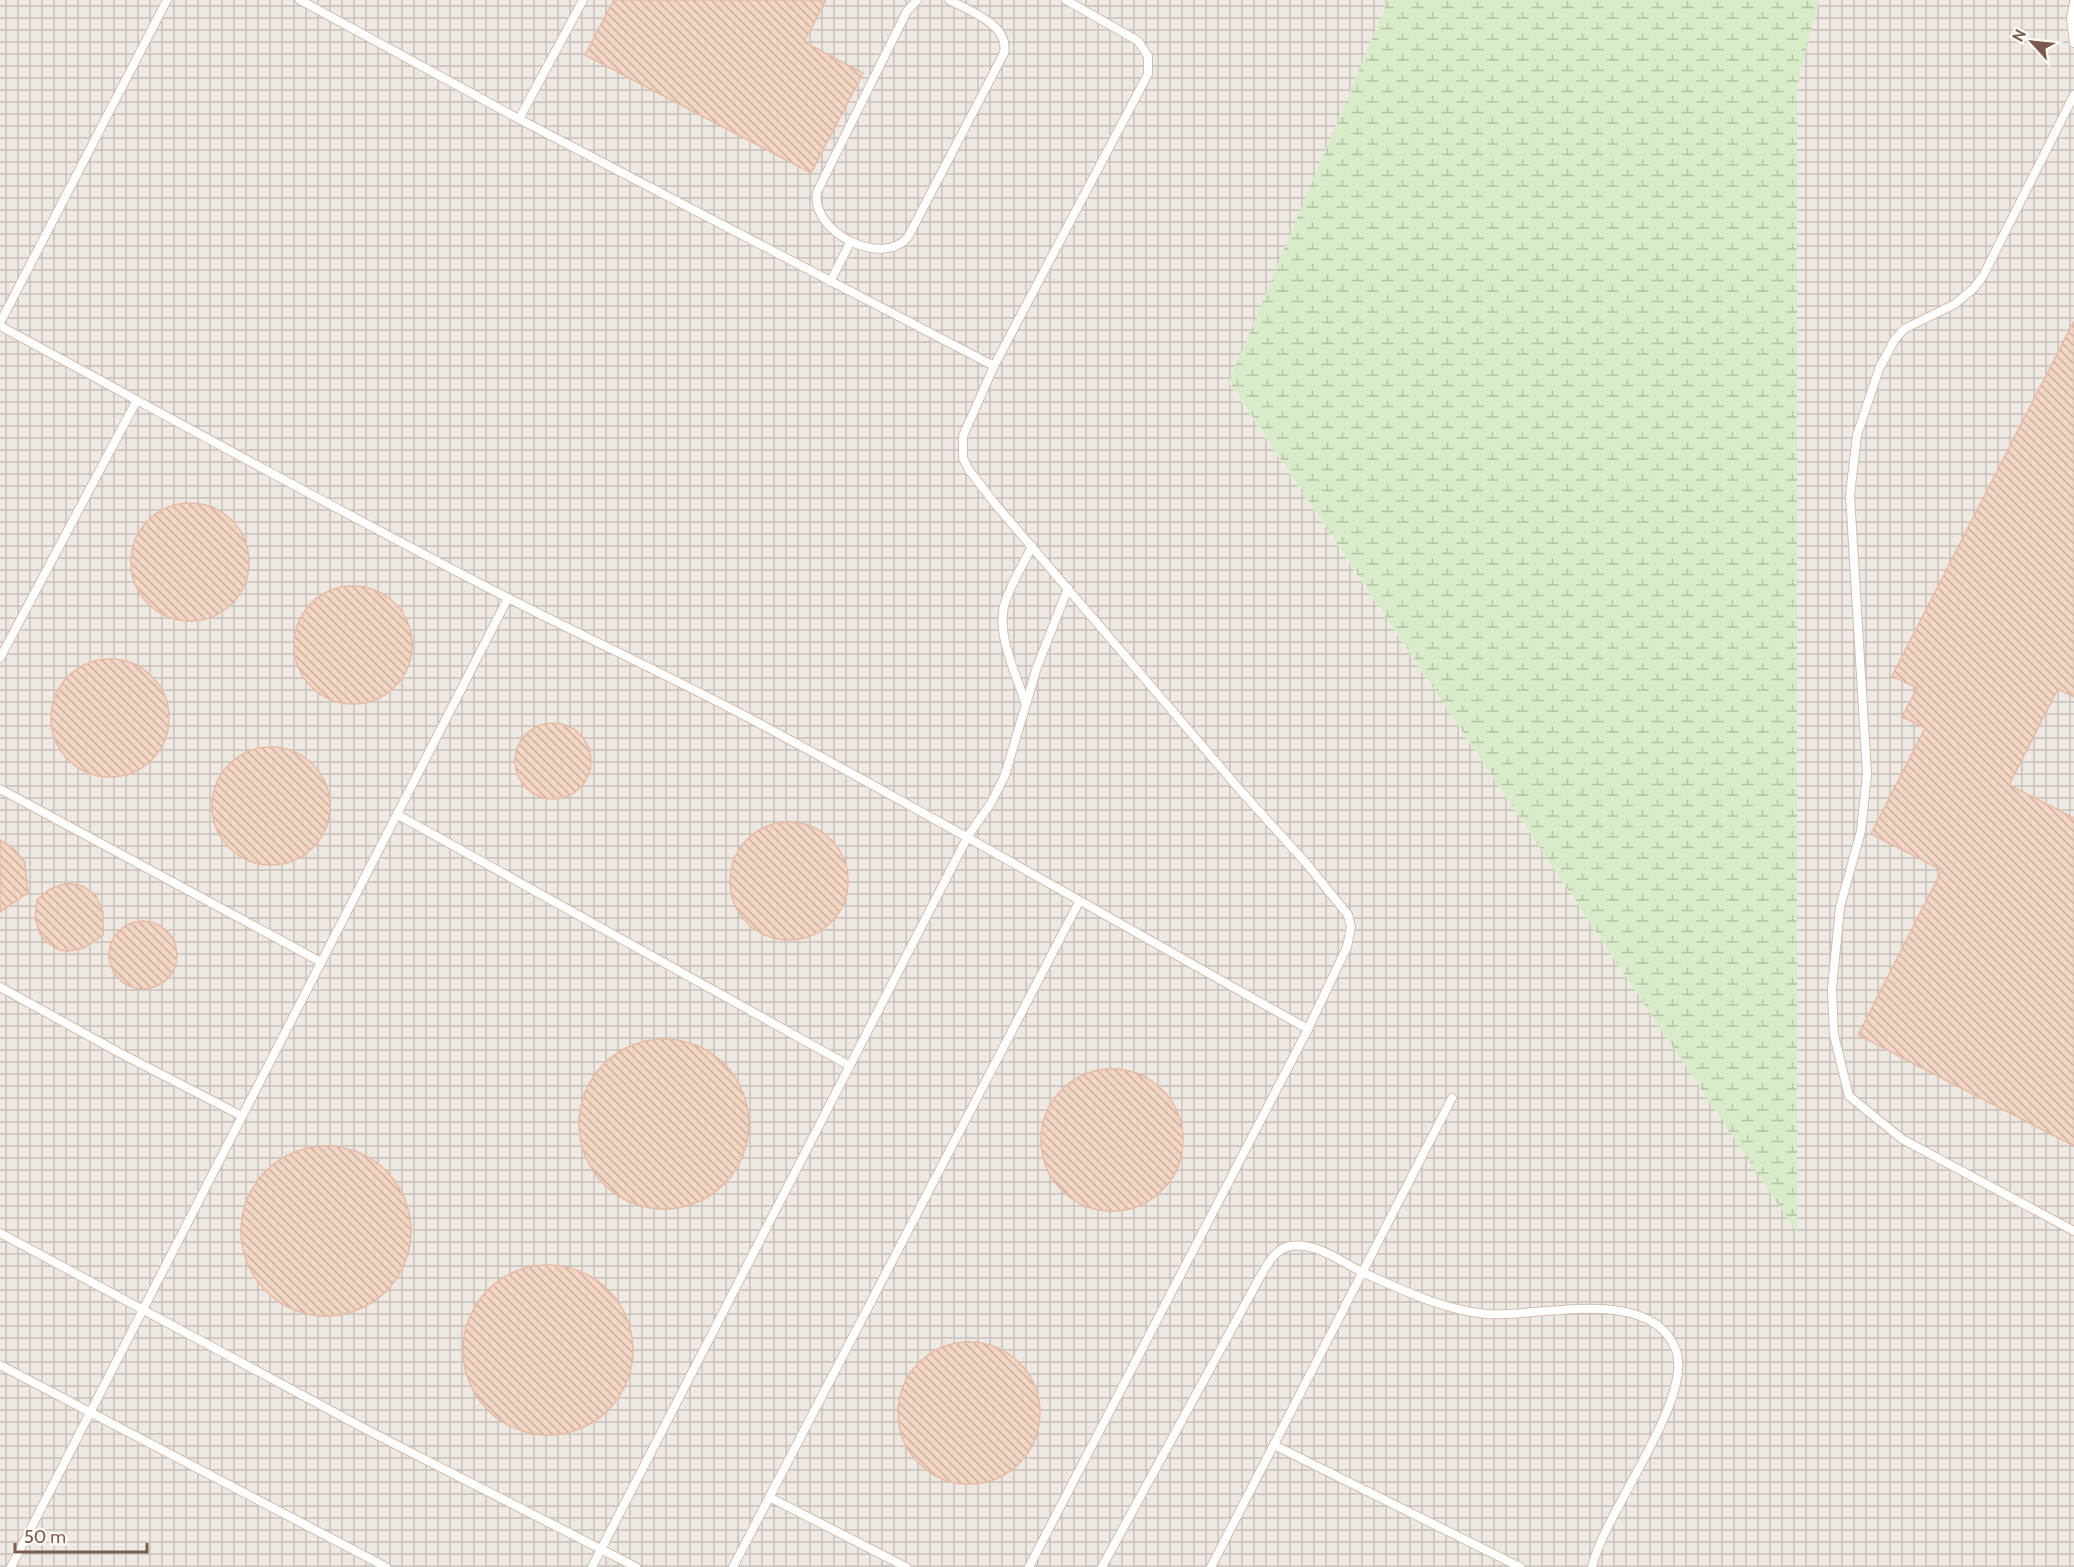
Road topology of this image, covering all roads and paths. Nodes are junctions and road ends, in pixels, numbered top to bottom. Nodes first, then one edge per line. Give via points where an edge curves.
1 (167, 0) edge
2 (300, 0) edge
3 (583, 0) edge
4 (917, 0) edge
5 (949, 0) edge
6 (1066, 0) edge
7 (2074, 3) edge
8 (2074, 43) edge
9 (2074, 95) edge
10 (519, 120) junction
11 (850, 243) junction
12 (830, 282) junction
13 (0, 325) edge
14 (994, 366) junction
15 (137, 400) junction
16 (1032, 546) junction
17 (1068, 588) junction
18 (508, 598) junction
19 (0, 658) edge
20 (1025, 704) junction
21 (0, 789) edge
22 (398, 815) junction
23 (968, 836) junction
24 (1079, 902) junction
25 (321, 962) junction
26 (0, 987) edge
27 (1308, 1029) junction
28 (850, 1066) junction
29 (1452, 1098) dead end
30 (242, 1116) junction
31 (2074, 1232) edge
32 (0, 1233) edge
33 (1363, 1272) junction
34 (142, 1311) junction
35 (0, 1365) edge
36 (90, 1412) junction
37 (1274, 1445) junction
38 (769, 1497) junction
39 (601, 1549) junction
40 (11, 1567) edge
41 (386, 1567) edge
42 (591, 1567) edge
43 (636, 1567) edge
44 (733, 1567) edge
45 (906, 1567) edge
46 (1029, 1567) edge
47 (1102, 1567) edge
48 (1211, 1567) edge
49 (1520, 1567) edge
50 (1592, 1567) edge

1 - 13 lane
2 - 10 lane
3 - 10 lane
4 - 11 lane via 907,11 817,192 819,214
5 - 11 lane via 1001,32 1006,45 1004,53 908,237 889,248
6 - 14 lane via 1138,41 1148,56 1148,74
7 - 8 lane
9 - 31 lane via 1983,276 1955,304 1904,329 1895,339 1879,369 1857,435 1850,495 1867,774 1861,831 1840,907 1832,989 1834,1035 1849,1096 1902,1138
10 - 12 lane
11 - 12 lane
12 - 14 lane
13 - 15 lane
14 - 16 lane via 963,436 963,458
15 - 18 lane
15 - 19 lane
16 - 17 lane
16 - 20 lane via 1003,612 1008,650
17 - 20 lane
17 - 27 lane via 1348,915 1351,927 1347,947
18 - 22 lane
18 - 23 lane via 744,715
20 - 23 lane via 1005,775
21 - 25 lane
22 - 25 lane
22 - 28 lane
23 - 24 lane
23 - 28 lane
24 - 27 lane
24 - 38 lane
25 - 30 lane
26 - 30 lane
27 - 46 lane
28 - 39 lane
29 - 33 lane
30 - 34 lane
32 - 34 lane
33 - 37 lane
33 - 47 lane via 1305,1246 1291,1246 1274,1256
33 - 50 lane via 1424,1299 1486,1314 1602,1307 1631,1313 1653,1324 1668,1338 1678,1359 1677,1385 1600,1539
34 - 36 lane
34 - 39 lane
35 - 36 lane
36 - 40 lane
36 - 41 lane
37 - 48 lane
37 - 49 lane
38 - 44 lane
38 - 45 lane
39 - 42 lane
39 - 43 lane

